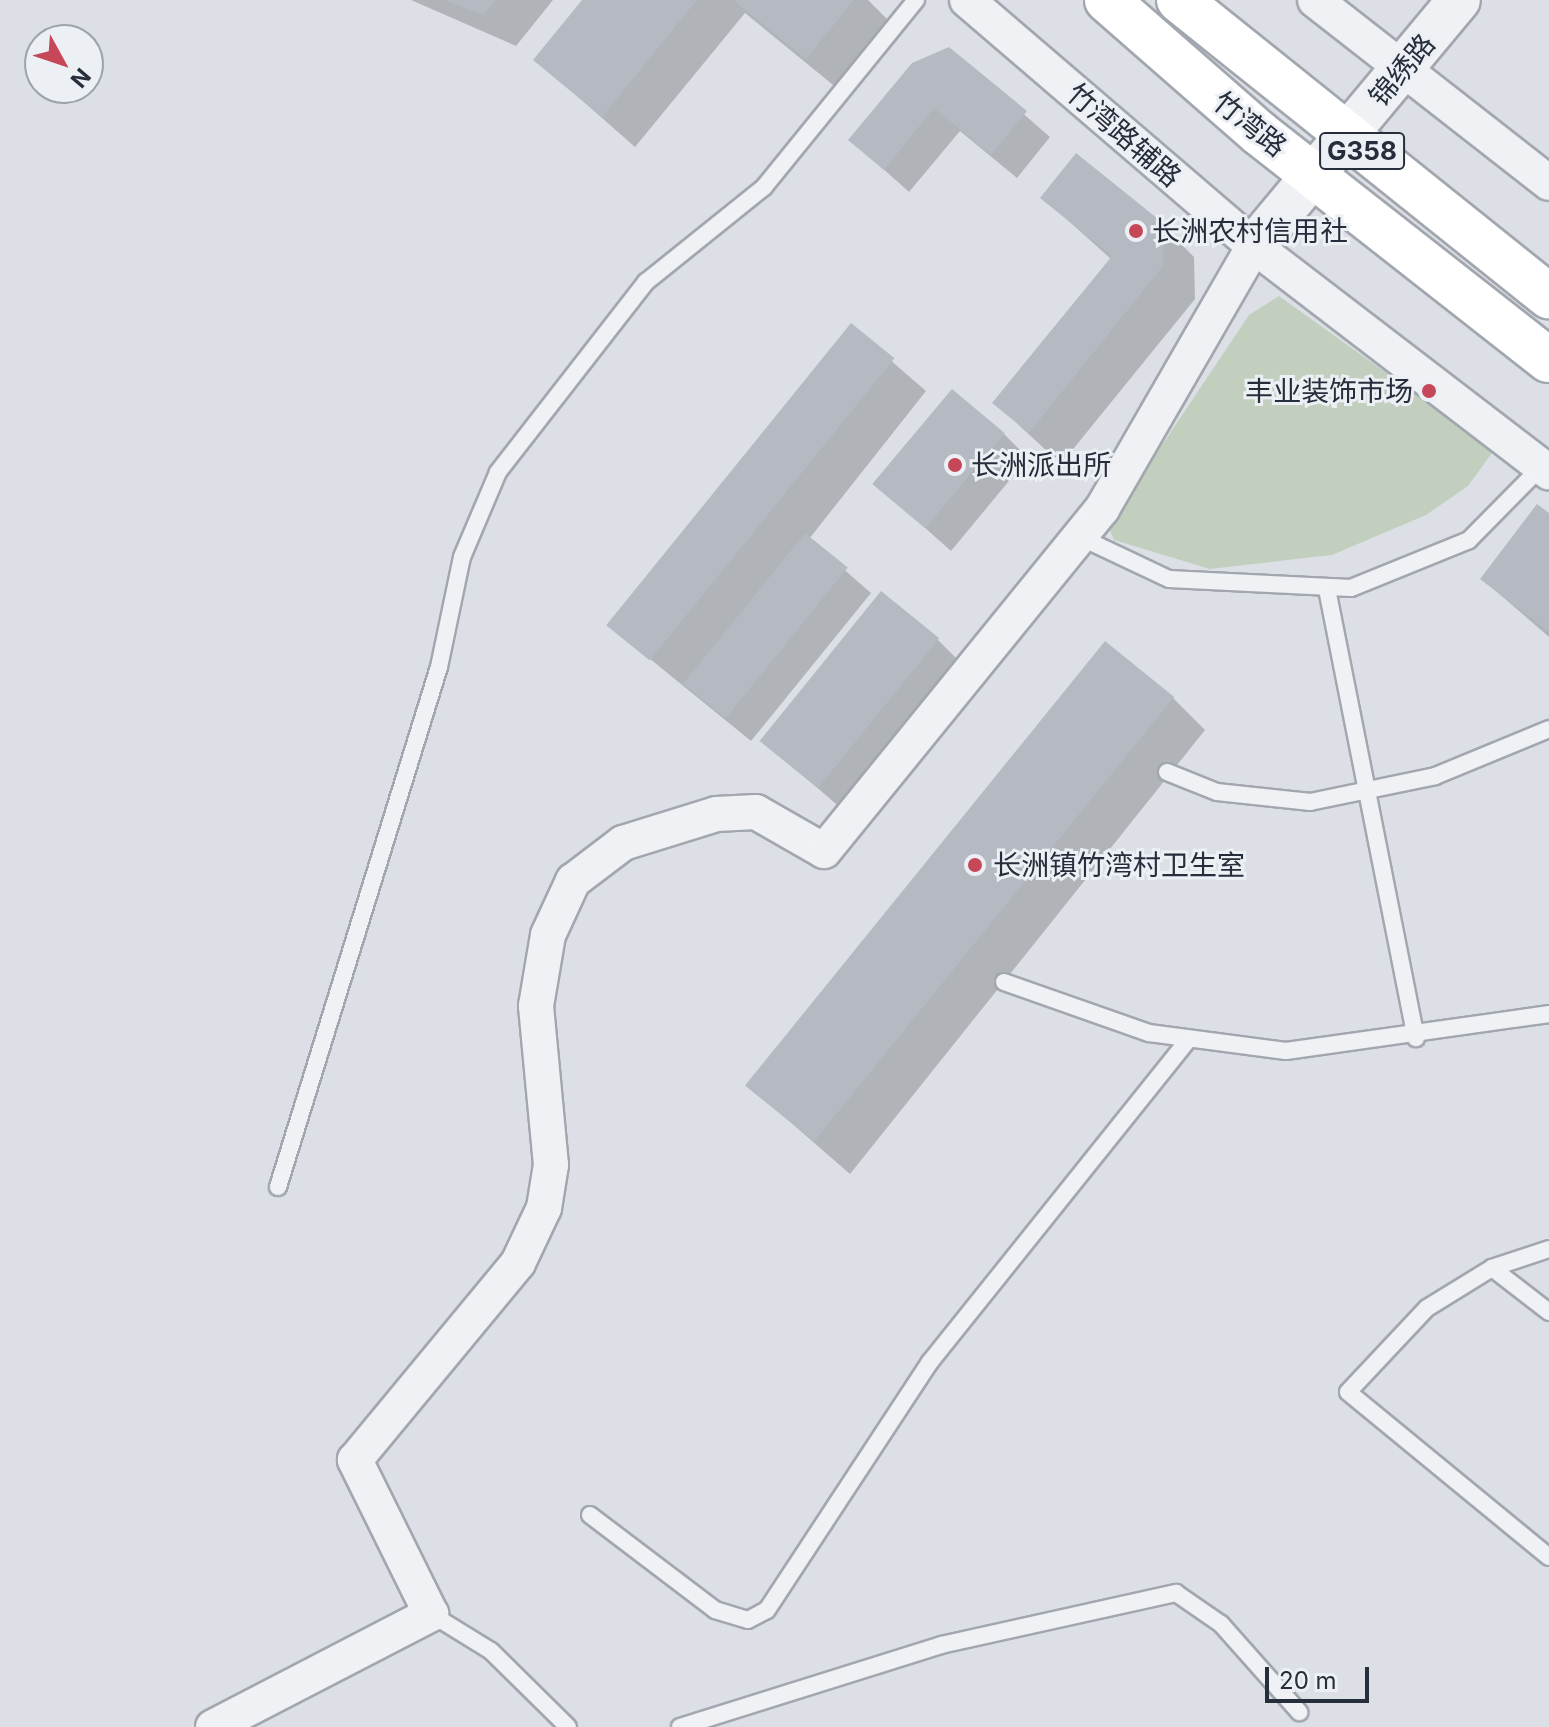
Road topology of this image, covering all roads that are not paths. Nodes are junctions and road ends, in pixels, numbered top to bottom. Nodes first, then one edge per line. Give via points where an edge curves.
1 (916, 0) edge
2 (967, 0) edge
3 (1107, 0) edge
4 (1179, 0) edge
5 (1315, 0) edge
6 (1459, 0) edge
7 (1403, 69) junction
8 (1345, 138) junction
9 (1313, 176) junction
10 (1549, 183) edge
11 (1254, 246) junction
12 (1549, 296) edge
13 (1549, 360) edge
14 (1545, 469) edge
15 (1080, 537) junction
16 (1327, 589) junction
17 (1549, 729) edge
18 (1167, 772) dead end
19 (1366, 789) junction
20 (1004, 982) dead end
21 (1549, 1014) edge
22 (1416, 1038) junction
23 (1188, 1040) junction
24 (278, 1187) dead end
25 (1549, 1249) edge
26 (1492, 1268) junction
27 (1549, 1312) edge
28 (590, 1515) dead end
29 (1549, 1557) edge
30 (431, 1614) junction
31 (1299, 1712) dead end
32 (213, 1727) edge
33 (568, 1727) edge
34 (680, 1727) edge

1 - 24 lane via 764,187 646,282 498,472 462,557 439,667
2 - 11 street, 竹湾路辅路
3 - 9 highway, 竹湾路 / G358
4 - 8 highway, 竹湾路 / G358
5 - 7 street
6 - 7 street, 锦绣路
7 - 8 street, 锦绣路
7 - 10 street
8 - 9 street, 锦绣路
8 - 12 highway, 竹湾路 / G358
9 - 11 street, 锦绣路
9 - 13 highway, 竹湾路
11 - 14 street, 竹湾路辅路
11 - 15 street
14 - 16 lane via 1469,540 1351,588
15 - 16 lane via 1169,579
15 - 30 street via 824,851 756,812 716,814 623,843 573,881 548,935 536,1006 551,1165 544,1208 518,1263 355,1460
16 - 19 lane
17 - 19 lane via 1481,761
18 - 19 lane via 1265,801 1310,802
19 - 22 lane
20 - 23 lane via 1086,1016
21 - 22 lane
22 - 23 lane via 1286,1051
23 - 28 lane via 930,1362 767,1610 748,1620 715,1610
25 - 26 lane
26 - 27 lane
26 - 29 lane via 1427,1308 1348,1392
30 - 32 street
30 - 33 lane via 491,1651
31 - 34 lane via 1221,1624 1176,1593 941,1645

